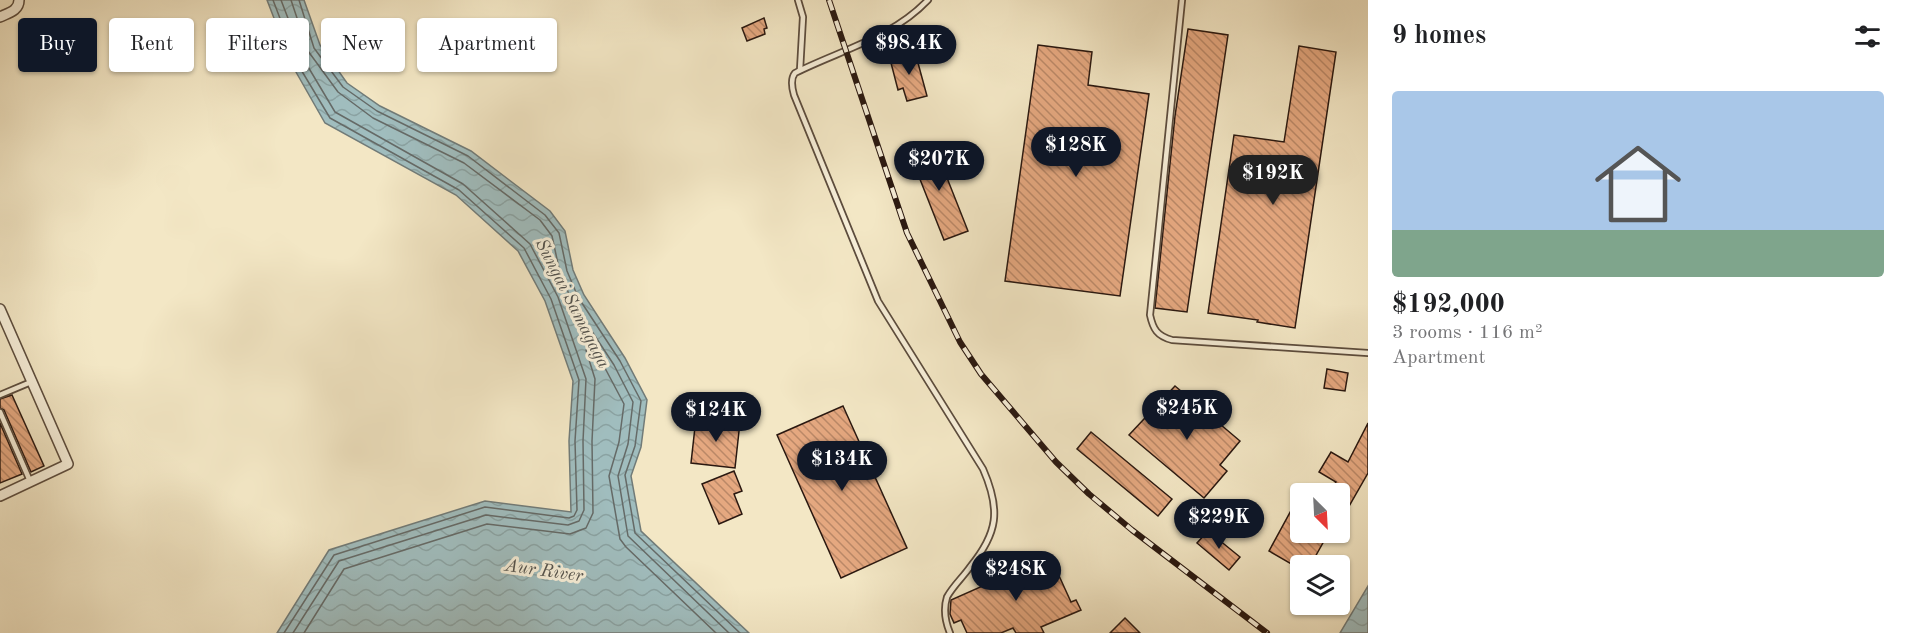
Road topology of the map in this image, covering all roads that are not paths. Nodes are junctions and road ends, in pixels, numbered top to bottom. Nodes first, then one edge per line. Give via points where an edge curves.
1 (19, 0) edge
2 (798, 0) edge
3 (928, 0) edge
4 (1182, 0) edge
5 (0, 17) edge
6 (800, 70) junction
7 (0, 309) edge
8 (1368, 353) edge
9 (31, 382) junction
10 (0, 395) edge
11 (0, 412) edge
12 (30, 482) junction
13 (0, 496) edge
14 (950, 633) edge

1 - 5 street via 16,9
2 - 6 lane via 803,16
3 - 6 lane via 908,19 880,36
4 - 8 lane via 1152,326 1156,333 1172,340
6 - 14 lane via 792,76 794,95 873,291 983,469 993,497 996,515 989,539 945,604 944,616
7 - 9 street
9 - 10 lane
9 - 12 street via 68,464
11 - 12 lane
12 - 13 street

